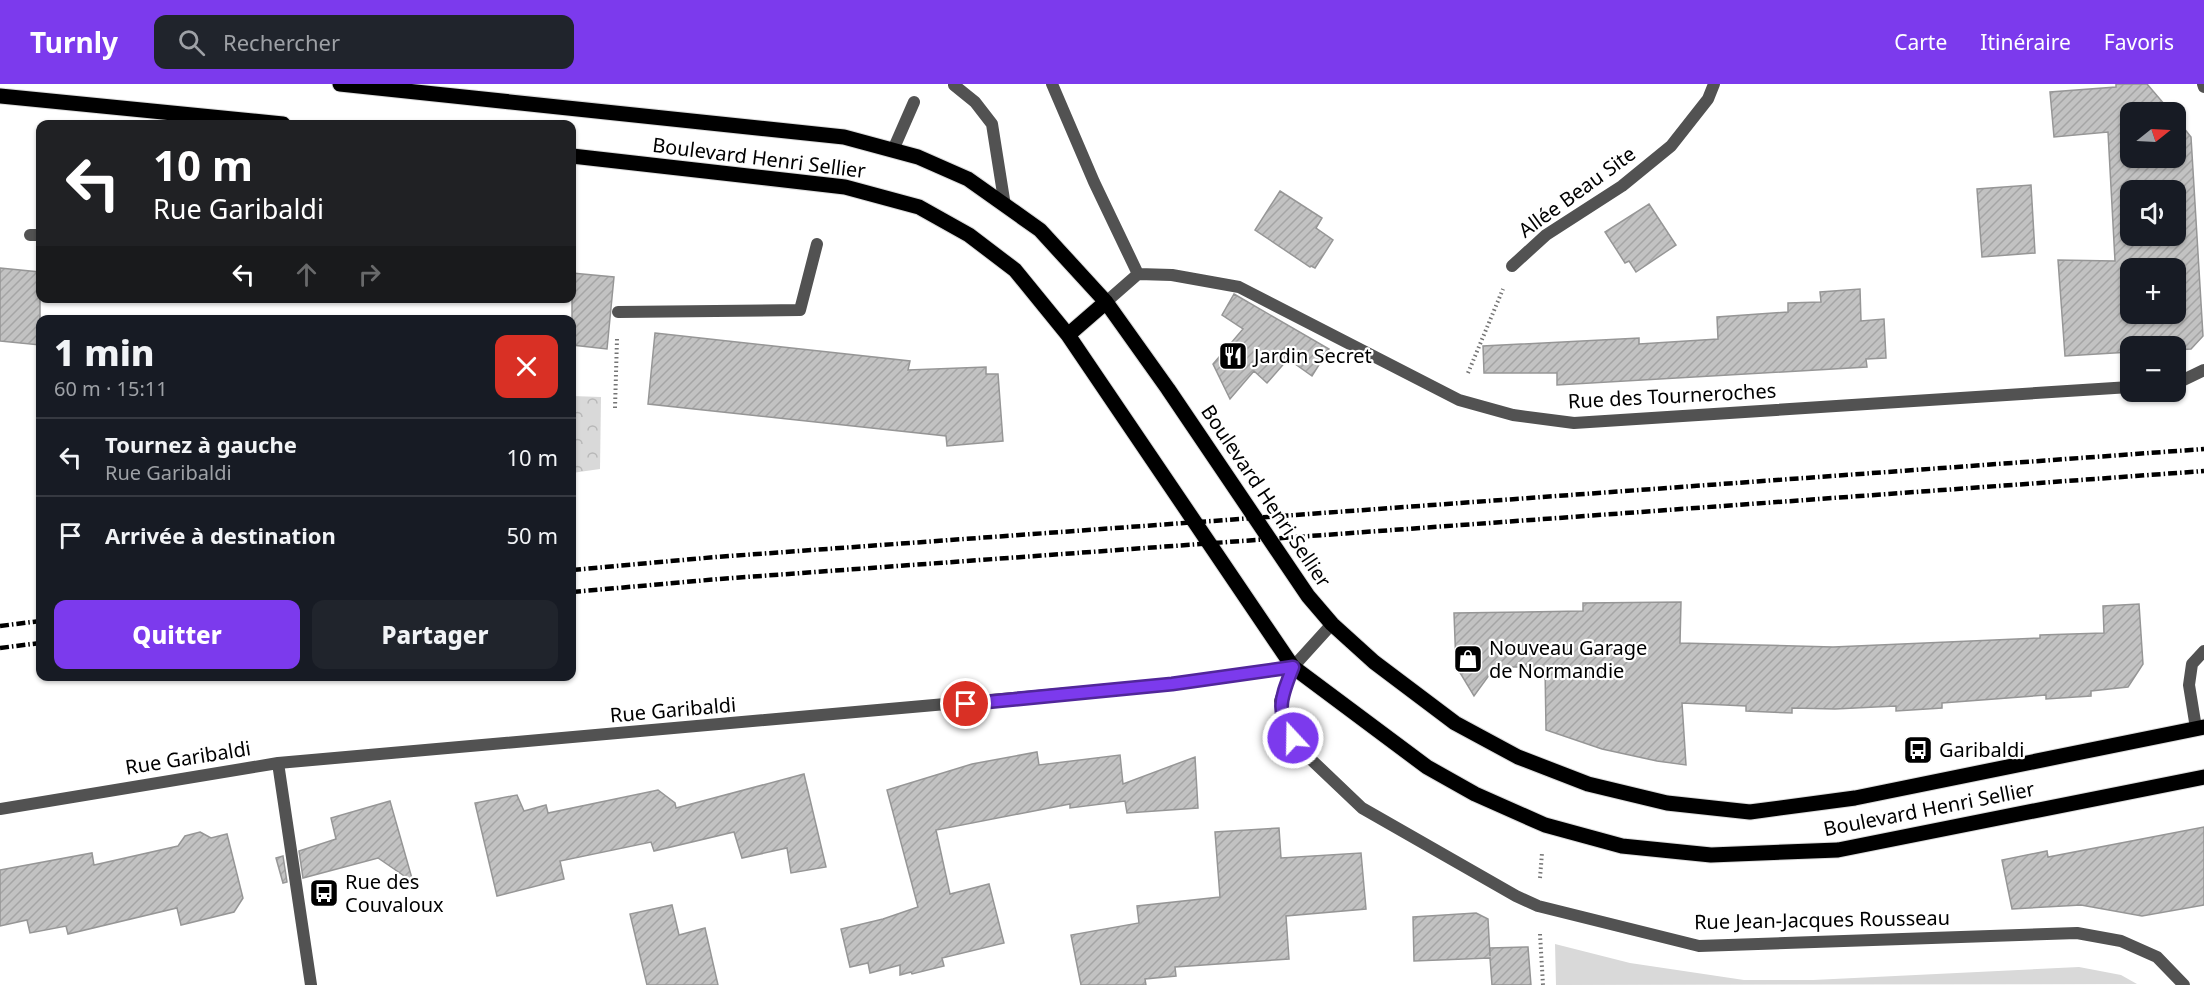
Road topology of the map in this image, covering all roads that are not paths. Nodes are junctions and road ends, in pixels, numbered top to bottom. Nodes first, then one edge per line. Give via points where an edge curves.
1 (340, 84) edge
2 (1052, 84) edge
3 (1714, 84) edge
4 (954, 85) edge
5 (0, 96) edge
6 (914, 102) dead end
7 (243, 120) edge
8 (893, 150) junction
9 (576, 156) edge
10 (1005, 206) junction
11 (817, 244) dead end
12 (1512, 266) road end
13 (1138, 274) junction
14 (1106, 302) junction
15 (618, 312) road end
16 (1068, 335) junction
17 (2204, 370) edge
18 (2186, 379) edge
19 (2120, 388) edge
20 (1332, 624) junction
21 (2204, 651) edge
22 (1293, 667) junction
23 (2200, 728) edge
24 (278, 763) junction
25 (2204, 777) edge
26 (0, 809) edge
27 (311, 985) edge
28 (2184, 985) edge

1 - 8 main road, Boulevard Henri Sellier via 844,137
2 - 13 street
3 - 12 street, Allée Beau Site via 1708,99 1671,146 1622,186 1546,235
4 - 10 street via 975,102 992,124
5 - 7 main road
6 - 8 street
8 - 10 main road, Boulevard Henri Sellier via 968,179
9 - 16 main road, Boulevard Henri Sellier via 844,187 919,207 969,235 1015,270
10 - 14 main road, Boulevard Henri Sellier via 1040,230
11 - 15 street via 800,310
13 - 14 street
13 - 19 street, Rue des Tourneroches via 1172,275 1239,287 1459,400 1513,415 1574,423
14 - 16 main road
14 - 20 main road, Boulevard Henri Sellier via 1308,596
16 - 22 main road, Boulevard Henri Sellier
17 - 18 street
20 - 22 street
20 - 23 main road, Boulevard Henri Sellier via 1439,713 1518,757 1588,784 1667,803 1750,812 1856,798
21 - 23 street via 2192,664 2189,685
22 - 24 street, Rue Garibaldi via 1036,698
22 - 25 main road, Boulevard Henri Sellier via 1427,767 1475,794 1545,825 1622,846 1712,855 1838,850
22 - 28 street, Rue Jean-Jacques Rousseau via 1280,701 1285,727 1300,749 1362,808 1538,906 1699,945 2077,933 2121,941 2157,957
24 - 26 street, Rue Garibaldi
24 - 27 street

